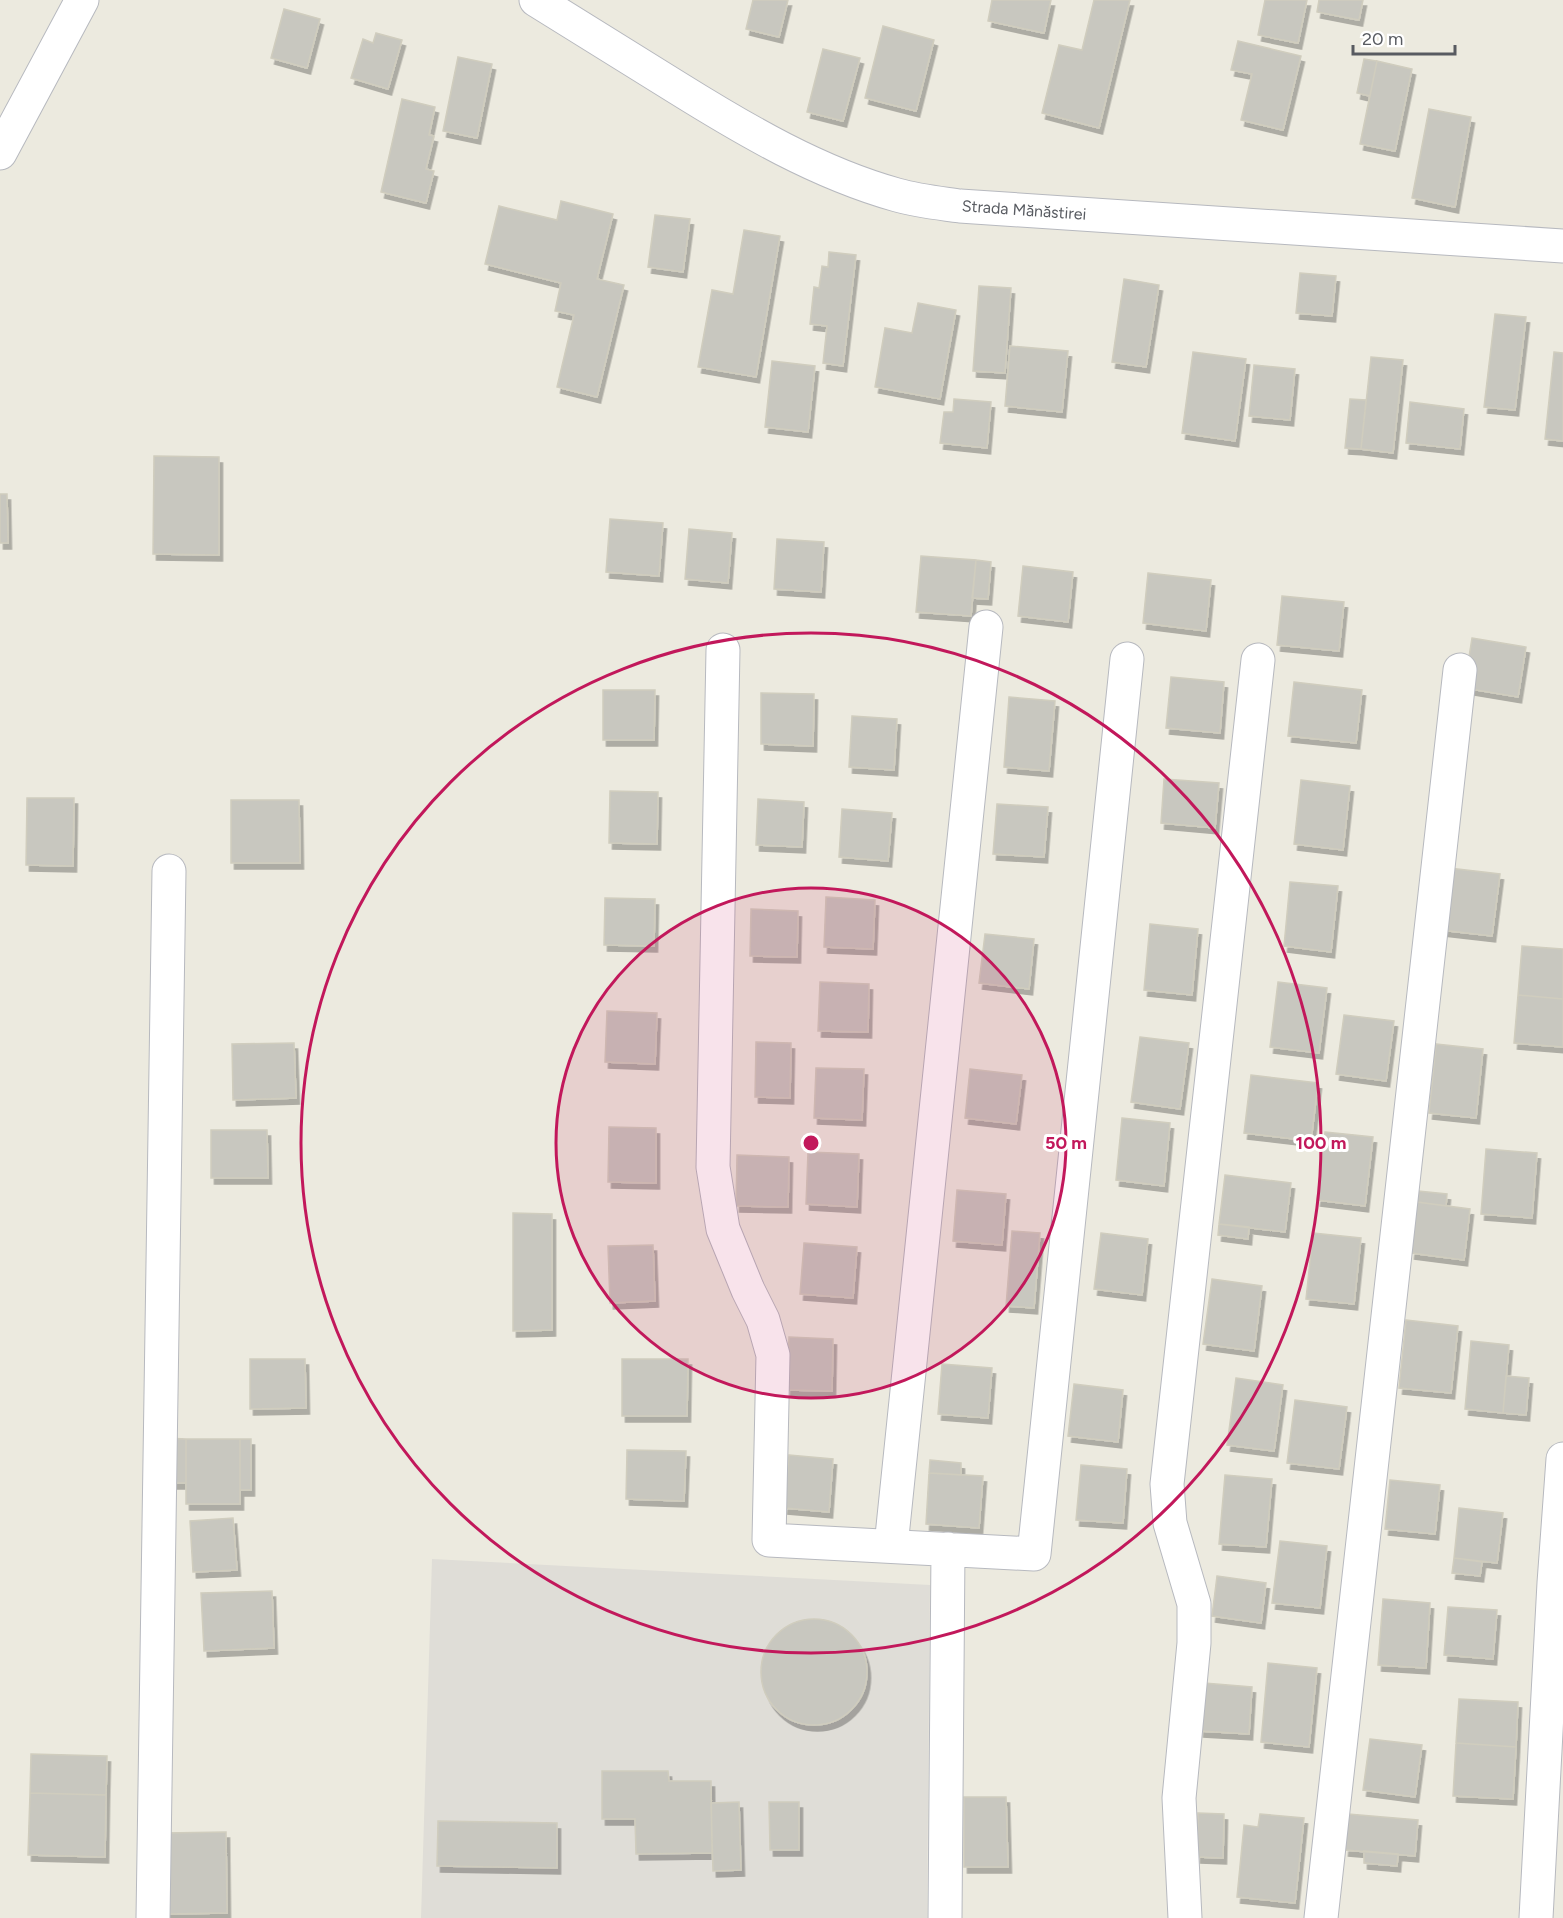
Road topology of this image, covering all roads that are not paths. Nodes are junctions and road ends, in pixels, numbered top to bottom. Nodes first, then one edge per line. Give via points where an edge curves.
1 (82, 0) edge
2 (536, 0) edge
3 (0, 153) edge
4 (1563, 246) edge
5 (986, 627) dead end
6 (723, 650) dead end
7 (1128, 660) dead end
8 (1258, 660) dead end
9 (1460, 670) dead end
10 (169, 871) dead end
11 (1563, 1459) edge
12 (891, 1546) junction
13 (948, 1549) junction
14 (153, 1918) edge
15 (945, 1918) edge
16 (1185, 1918) edge
17 (1321, 1918) edge
18 (1536, 1918) edge

1 - 3 street
2 - 4 street, Strada Mănăstirei via 774,144 829,170 899,195 960,206
5 - 12 street
6 - 12 street via 713,1167 723,1229 763,1320 772,1354 769,1540
7 - 13 street via 1034,1554
8 - 16 street via 1167,1484 1170,1523 1194,1605 1179,1798
9 - 17 street
10 - 14 street
11 - 18 street
12 - 13 street
13 - 15 street

